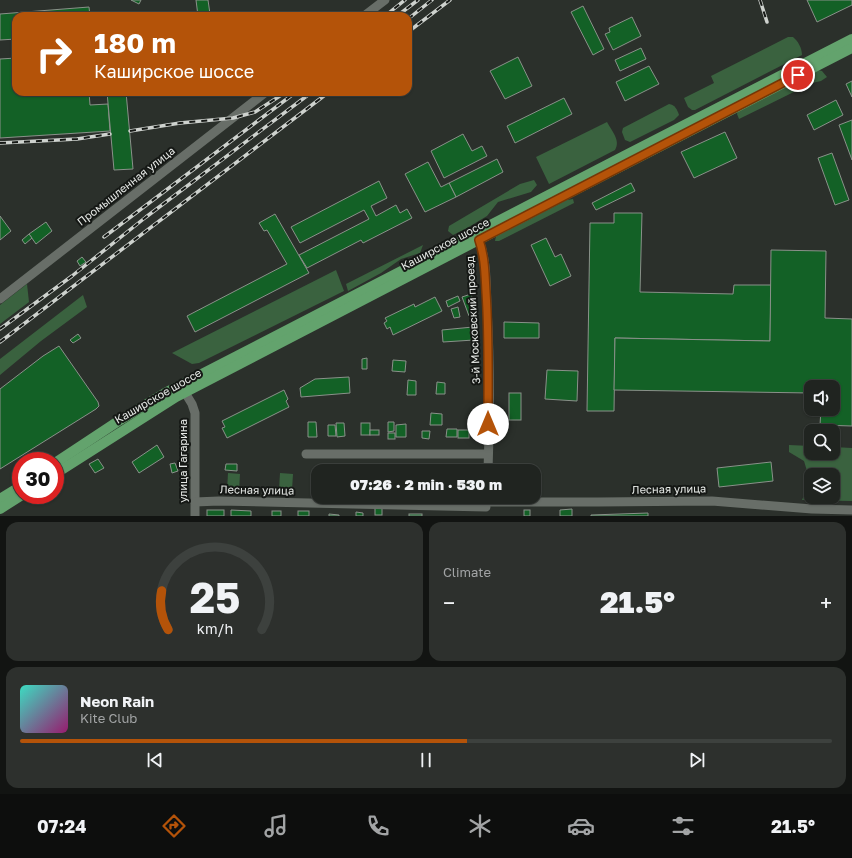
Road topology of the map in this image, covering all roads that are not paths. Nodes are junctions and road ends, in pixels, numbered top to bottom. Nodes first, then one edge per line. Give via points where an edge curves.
1 (385, 0) edge
2 (369, 12) edge
3 (852, 39) edge
4 (852, 48) edge
5 (261, 96) edge
6 (479, 240) junction
7 (0, 299) edge
8 (183, 389) junction
9 (306, 454) dead end
10 (488, 454) junction
11 (64, 457) edge
12 (488, 464) edge
13 (64, 468) edge
14 (12, 492) edge
15 (0, 500) edge
16 (12, 501) edge
17 (195, 502) junction
18 (486, 505) edge
19 (0, 509) edge
20 (852, 510) edge
21 (800, 512) edge
22 (195, 516) edge

1 - 2 street
3 - 8 main road, Каширское шоссе via 617,159
4 - 6 main road, Каширское шоссе
5 - 7 street, Промышленная улица
6 - 8 main road, Каширское шоссе
6 - 10 street, 3-й Московский проезд via 483,255 489,355
8 - 11 main road, Каширское шоссе via 160,396
8 - 13 main road, Каширское шоссе via 165,404
8 - 17 street, улица Гагарина via 195,413
9 - 10 street
10 - 12 street, 3-й Московский проезд
14 - 15 main road
16 - 19 main road
17 - 18 street, Лесная улица
17 - 22 street, улица Гагарина
18 - 21 street, Лесная улица via 712,501
20 - 21 street, Лесная улица

